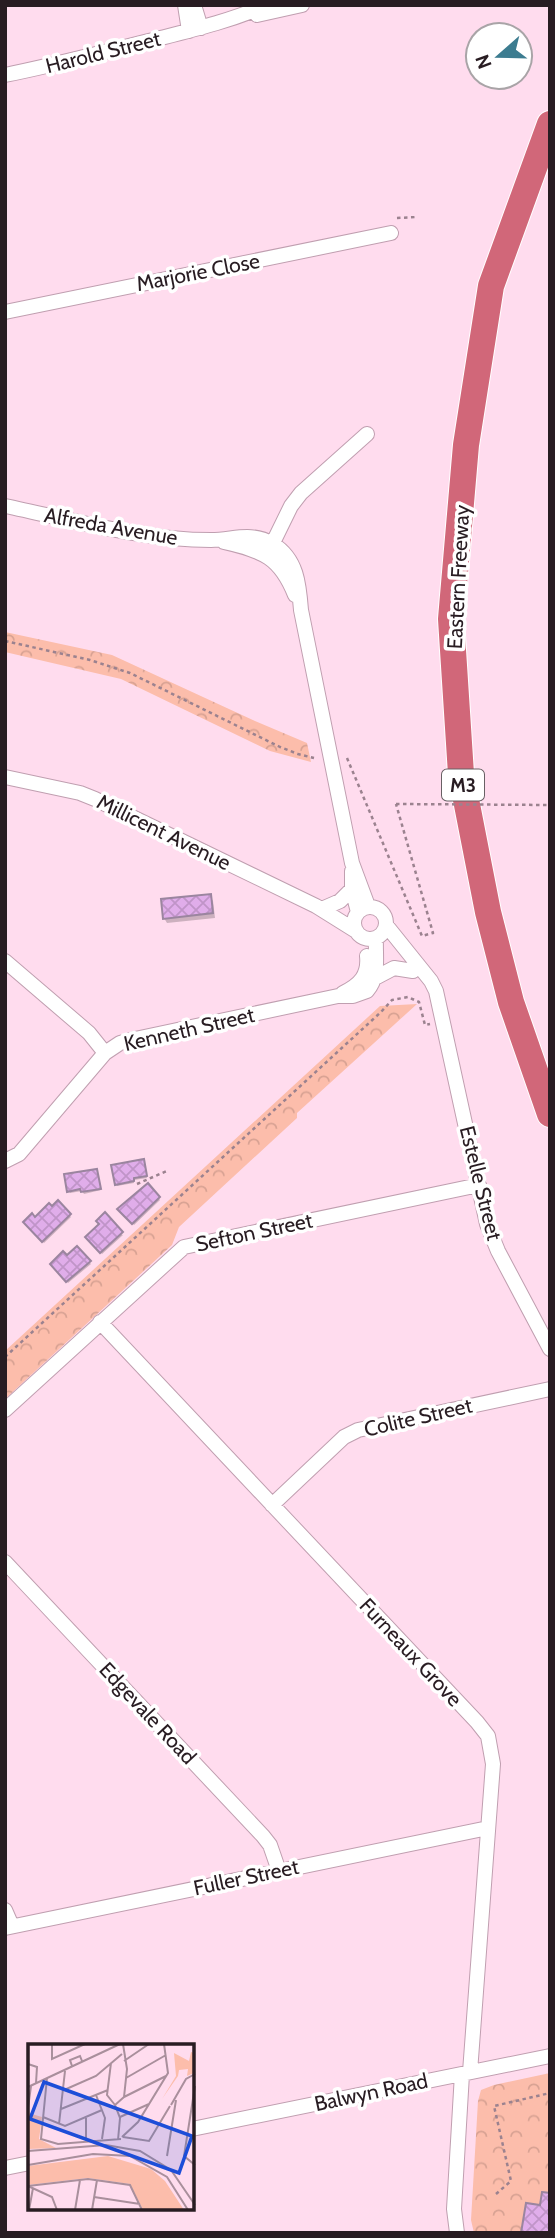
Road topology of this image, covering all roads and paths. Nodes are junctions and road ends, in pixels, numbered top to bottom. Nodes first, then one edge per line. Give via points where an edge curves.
1 (185, 5) edge
2 (194, 5) edge
3 (267, 5) edge
4 (302, 5) edge
5 (241, 17) junction
6 (195, 29) junction
7 (5, 75) edge
8 (550, 124) edge
9 (417, 217) dead end
10 (389, 226) joint
11 (5, 312) edge
12 (367, 434) dead end
13 (5, 506) edge
14 (269, 549) junction
15 (5, 641) edge
16 (331, 756) junction
17 (5, 777) edge
18 (550, 805) edge
19 (352, 863) junction
20 (352, 889) junction
21 (320, 907) junction
22 (361, 911) junction
23 (372, 933) junction
24 (5, 961) edge
25 (412, 971) junction
26 (375, 978) junction
27 (338, 996) junction
28 (442, 1014) junction
29 (105, 1053) junction
30 (550, 1114) edge
31 (5, 1161) edge
32 (169, 1170) dead end
33 (138, 1184) dead end
34 (479, 1185) junction
35 (100, 1322) junction
36 (550, 1349) edge
37 (5, 1357) edge
38 (550, 1389) edge
39 (5, 1410) edge
40 (272, 1506) junction
41 (5, 1562) edge
42 (488, 1828) junction
43 (279, 1871) junction
44 (5, 1910) edge
45 (9, 1927) edge
46 (550, 2056) edge
47 (466, 2073) junction
48 (550, 2093) edge
49 (194, 2129) edge
50 (28, 2163) edge
51 (5, 2168) edge
52 (496, 2194) dead end
53 (457, 2233) edge

1 - 6 street
2 - 6 street
3 - 5 street
4 - 5 street
5 - 6 street, Harold Street
6 - 7 street, Harold Street
8 - 30 highway, Eastern Freeway / M3 via 491,286 466,445 451,620 461,774 488,912 511,1002
9 - 10 path
10 - 11 street, Marjorie Close
12 - 14 street via 301,493
13 - 14 street, Alfreda Avenue via 162,538 217,540
14 - 16 street via 301,610
15 - 16 path via 130,673 280,747 312,758
16 - 18 path, bridge via 346,756 422,936 433,933 396,804
16 - 19 street
17 - 21 street, Millicent Avenue via 95,799
19 - 20 street
19 - 22 street
20 - 21 street via 340,901
20 - 22 street
21 - 22 street, Millicent Avenue
21 - 23 street, Millicent Avenue
22 - 23 street via 354,923
22 - 23 street via 382,911
23 - 25 street, Estelle Street via 395,950
23 - 26 street
23 - 27 street, Kenneth Street via 366,974 358,985
23 - 28 street, Estelle Street via 431,981
24 - 29 street via 89,1033
25 - 26 street via 394,968
25 - 28 street, Estelle Street
26 - 27 street, Kenneth Street via 367,991
27 - 29 street, Kenneth Street via 128,1040
28 - 34 street, Estelle Street
28 - 37 path via 425,1025 415,999 392,1000
29 - 31 street, Kenneth Street via 19,1154
32 - 33 path
34 - 35 street, Sefton Street via 190,1244
34 - 36 street, Estelle Street via 492,1238
35 - 39 street, Sefton Street
35 - 40 street, Furneaux Grove
38 - 40 street, Colite Street via 358,1430 344,1437
40 - 42 street, Furneaux Grove via 484,1729 492,1754
41 - 43 street, Edgevale Road via 263,1836
42 - 43 street, Fuller Street
42 - 47 street, Furneaux Grove
43 - 45 street, Fuller Street
44 - 45 street
46 - 47 street, Balwyn Road
47 - 49 street, Balwyn Road
47 - 53 street, Furneaux Grove via 455,2196
48 - 52 path via 494,2106 511,2181
50 - 51 street

